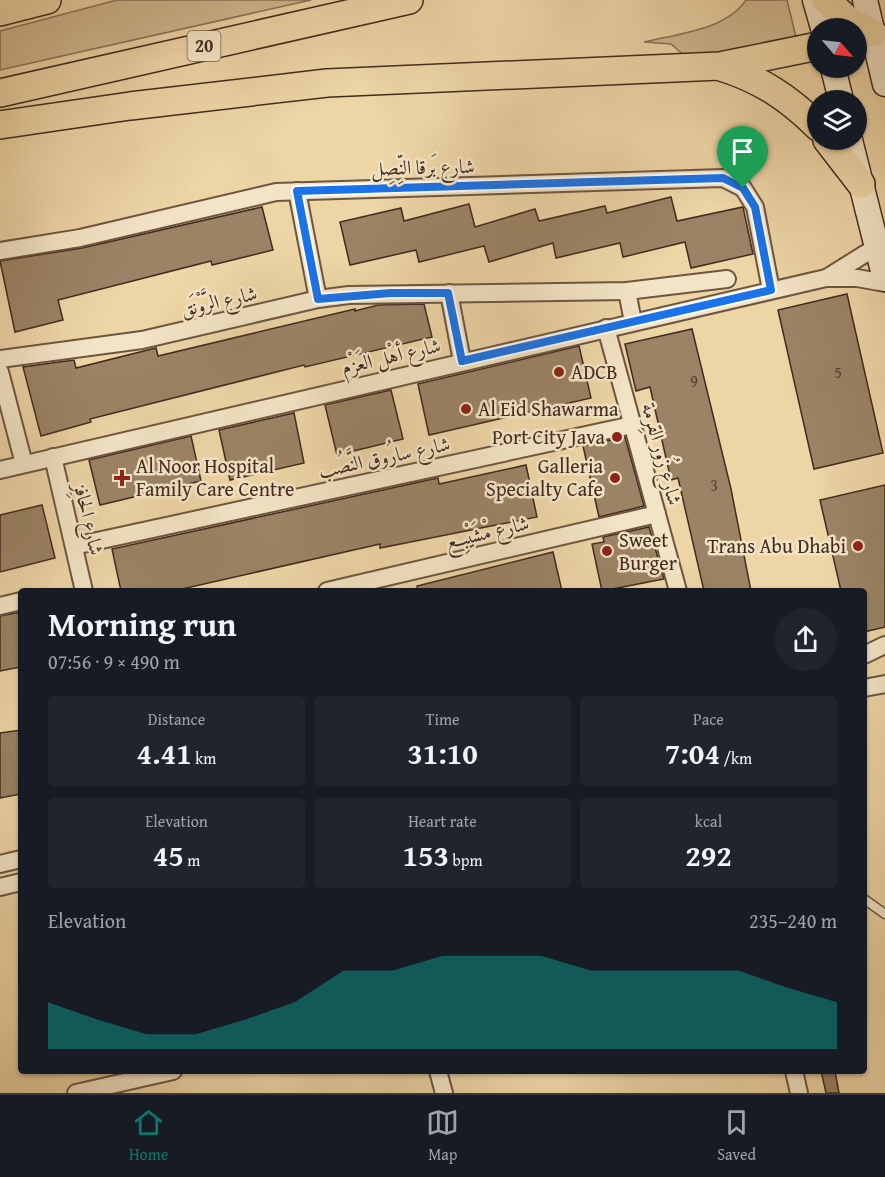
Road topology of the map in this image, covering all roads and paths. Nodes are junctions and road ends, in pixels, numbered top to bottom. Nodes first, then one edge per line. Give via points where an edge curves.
1 (47, 0) edge
2 (409, 0) edge
3 (815, 0) edge
4 (826, 0) edge
5 (865, 0) edge
6 (0, 12) edge
7 (820, 18) edge
8 (871, 34) edge
9 (807, 48) edge
10 (720, 66) junction
11 (885, 84) edge
12 (0, 93) edge
13 (807, 117) edge
14 (0, 125) edge
15 (835, 150) edge
16 (852, 150) edge
17 (861, 184) junction
18 (297, 191) junction
19 (876, 247) junction
20 (0, 251) edge
21 (826, 278) junction
22 (727, 279) dead end
23 (885, 281) edge
24 (771, 290) junction
25 (627, 291) junction
26 (448, 293) junction
27 (318, 299) junction
28 (633, 322) junction
29 (606, 328) junction
30 (0, 359) edge
31 (462, 361) junction
32 (0, 372) edge
33 (632, 425) junction
34 (53, 457) junction
35 (24, 464) junction
36 (0, 470) edge
37 (657, 514) junction
38 (74, 546) junction
39 (78, 588) edge
40 (340, 588) edge
41 (677, 588) edge
42 (18, 602) edge
43 (0, 606) edge
44 (885, 645) edge
45 (867, 654) edge
46 (885, 656) edge
47 (867, 663) edge
48 (885, 684) edge
49 (867, 687) edge
50 (885, 693) edge
51 (867, 694) edge
52 (18, 860) edge
53 (0, 864) edge
54 (18, 883) edge
55 (0, 887) edge
56 (867, 901) edge
57 (885, 914) edge
58 (160, 1074) edge
59 (439, 1074) edge
60 (795, 1074) edge
61 (84, 1092) edge
62 (444, 1093) edge
63 (799, 1093) edge

1 - 6 main road
2 - 12 main road, 20
3 - 7 main road
4 - 8 main road
5 - 8 main road
8 - 11 main road
9 - 10 main road
10 - 13 main road via 783,95
10 - 14 main road via 327,83
15 - 17 main road
16 - 17 main road
17 - 19 main road
18 - 20 street, شارع بَرقا النِّصِل via 254,196 80,238
18 - 24 street, شارع بَرقا النِّصِل via 723,178 743,188 755,207
18 - 27 street
19 - 21 street, شارع أهْل العَزْم
19 - 23 main road
21 - 23 street, شارع أهْل العَزْم
21 - 24 street, شارع أهْل العَزْم
22 - 25 street, شارع الرَّوْنَق
24 - 28 street, شارع أهْل العَزْم
25 - 26 street, شارع الرَّوْنَق
25 - 28 street
26 - 27 street, شارع الرَّوْنَق
26 - 31 street
27 - 30 street, شارع الرَّوْنَق via 142,340
28 - 29 street, شارع أهْل العَزْم
29 - 31 street, شارع أهْل العَزْم
29 - 33 street, شارع زُور القِرمة
31 - 34 street, شارع أهْل العَزْم
32 - 35 street
33 - 37 street, شارع زُور القِرمة
33 - 38 street, شارع سارُوق النَّصُب
34 - 35 street, شارع أهْل العَزْم
34 - 38 street, شارع الحافِز
35 - 36 street, شارع أهْل العَزْم
37 - 40 street, شارع مْشَيْبِع
37 - 41 street, شارع زُور القِرمة
38 - 39 street, شارع الحافِز
42 - 43 street
44 - 45 street
46 - 47 street
48 - 49 street
50 - 51 street
52 - 53 street
54 - 55 street
56 - 57 lane
58 - 61 street
59 - 62 street
60 - 63 street

